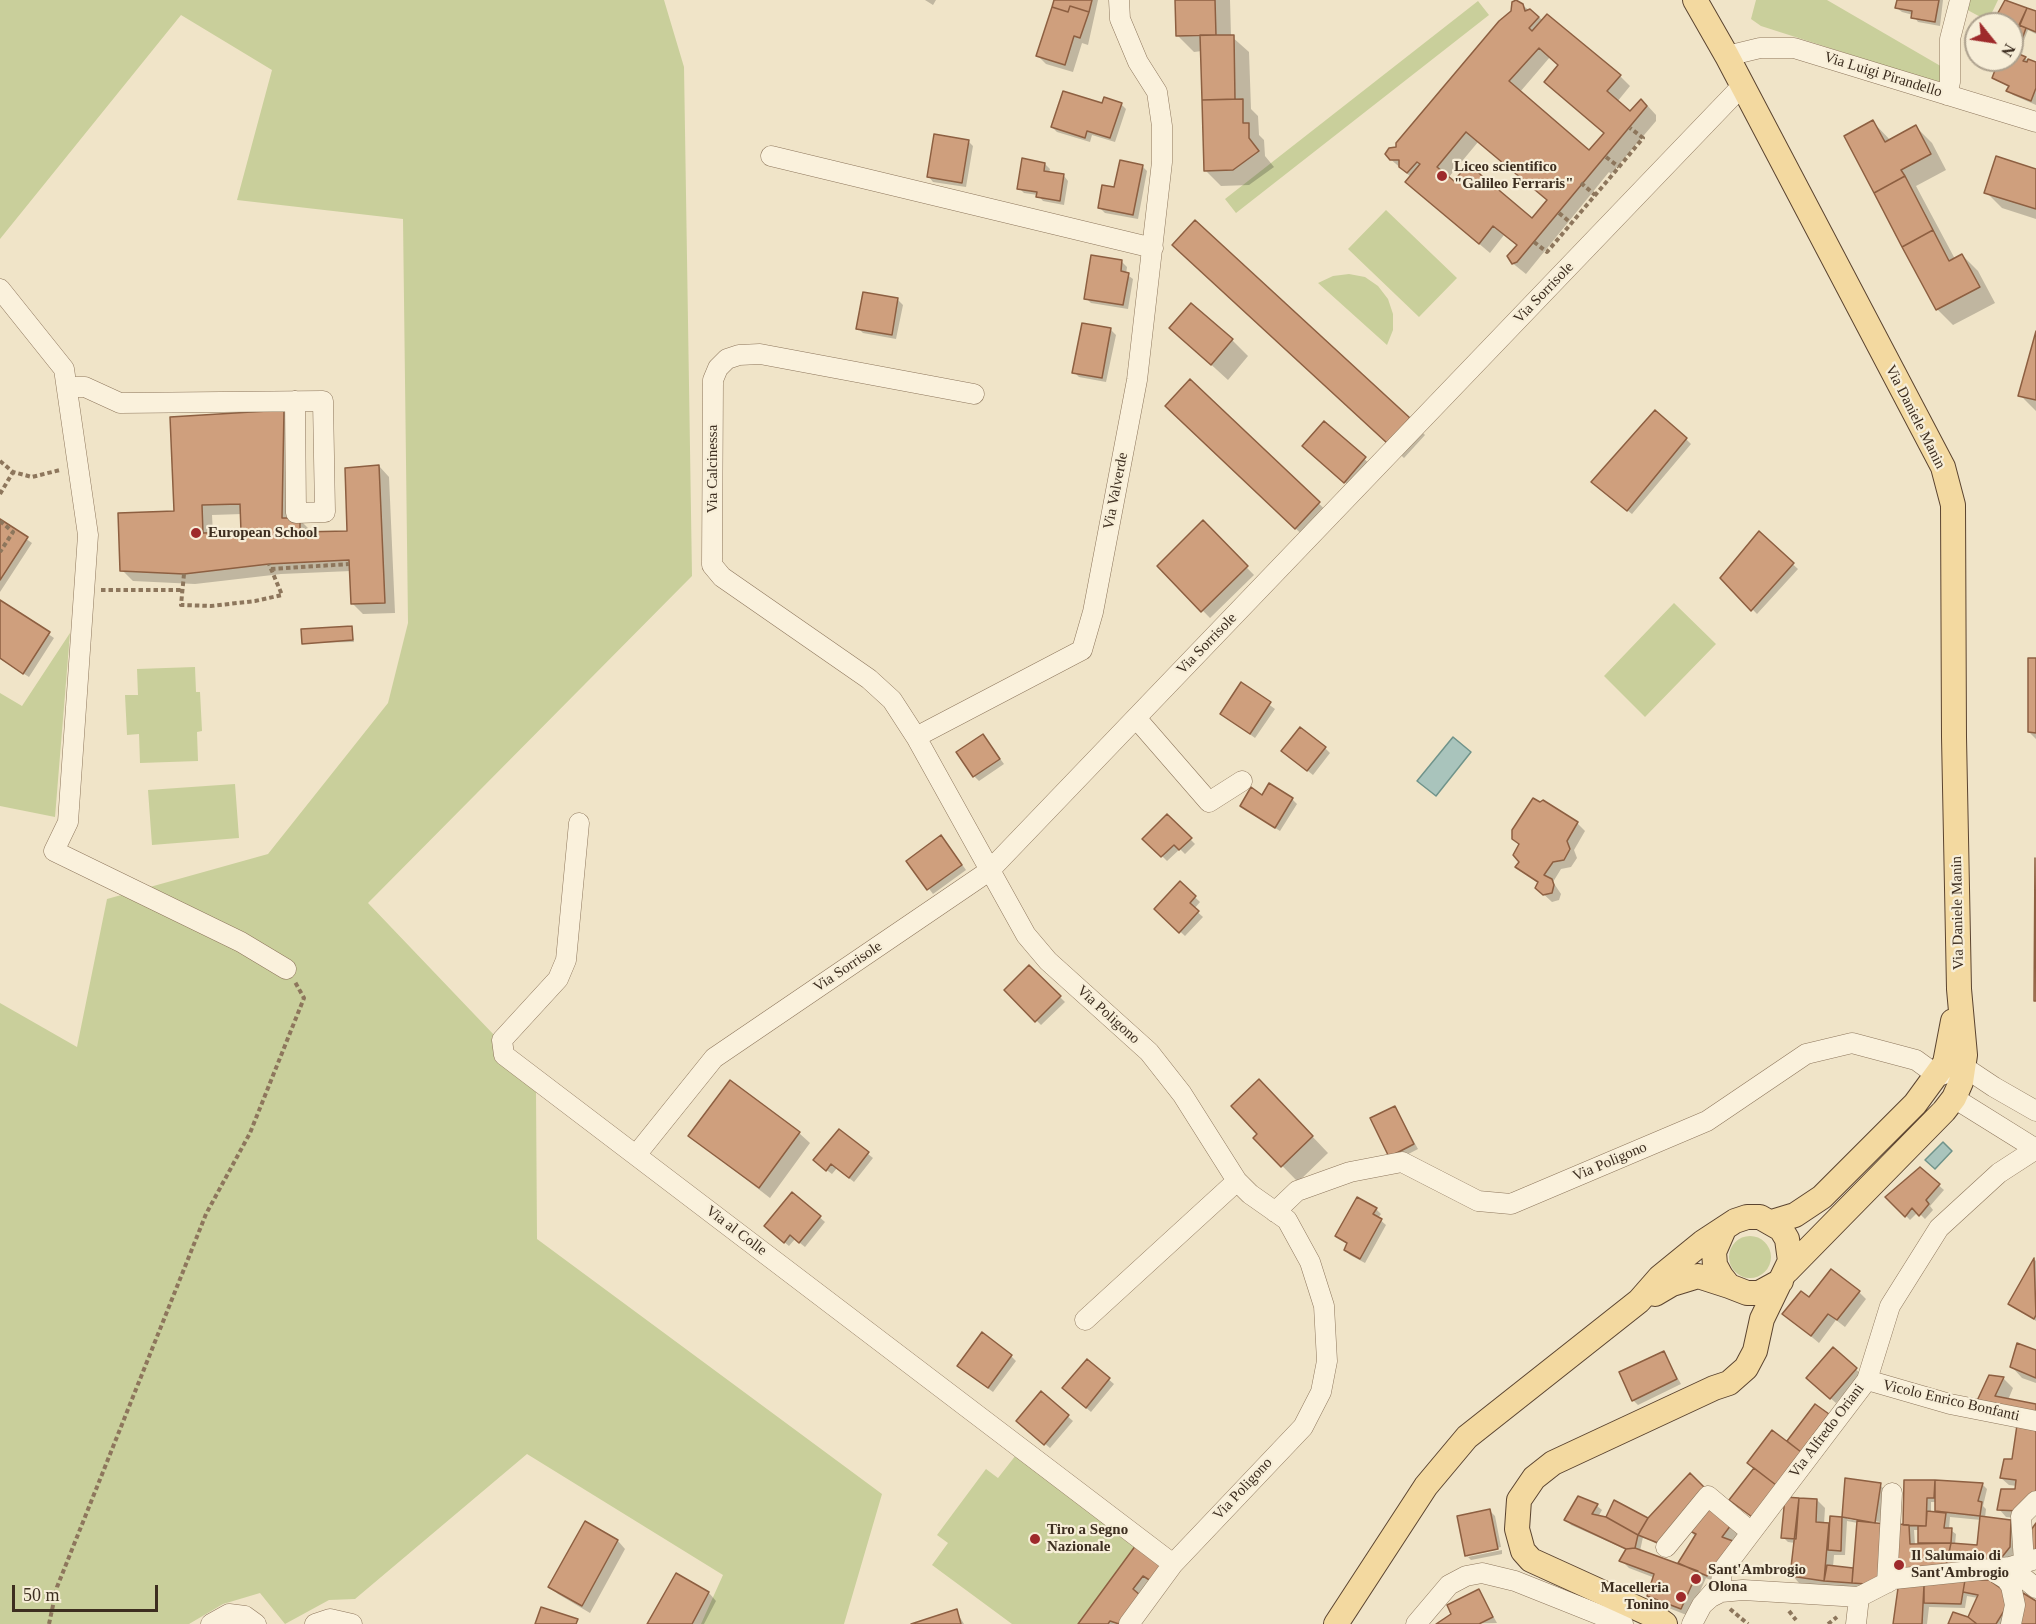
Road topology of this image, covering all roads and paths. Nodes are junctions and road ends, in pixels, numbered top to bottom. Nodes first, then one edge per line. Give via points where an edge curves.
1 (1119, 0) edge
2 (1695, 0) edge
3 (1960, 0) edge
4 (1727, 56) junction
5 (1741, 87) junction
6 (1947, 95) junction
7 (2036, 122) edge
8 (1630, 128) dead end
9 (771, 156) dead end
10 (1606, 157) dead end
11 (1619, 167) junction
12 (1581, 183) dead end
13 (1595, 195) junction
14 (1559, 213) dead end
15 (1571, 223) junction
16 (1534, 242) dead end
17 (1153, 248) junction
18 (0, 289) edge
19 (76, 387) junction
20 (974, 394) dead end
21 (295, 401) junction
22 (0, 461) edge
23 (79, 464) junction
24 (13, 472) junction
25 (0, 494) edge
26 (0, 521) edge
27 (0, 552) edge
28 (349, 564) dead end
29 (95, 599) dead end
30 (1136, 718) junction
31 (915, 737) junction
32 (1242, 781) dead end
33 (579, 823) dead end
34 (989, 871) junction
35 (286, 969) joint
36 (1959, 989) junction
37 (1964, 1067) junction
38 (1938, 1076) junction
39 (1954, 1098) junction
40 (2036, 1111) edge
41 (2036, 1149) edge
42 (636, 1155) junction
43 (1237, 1181) junction
44 (1275, 1212) junction
45 (1772, 1222) junction
46 (1725, 1229) junction
47 (1784, 1276) junction
48 (1732, 1288) junction
49 (1639, 1301) junction
50 (1085, 1320) dead end
51 (1867, 1380) junction
52 (1714, 1388) junction
53 (2036, 1421) edge
54 (1892, 1493) dead end
55 (2036, 1501) edge
56 (1750, 1532) junction
57 (1666, 1547) dead end
58 (1173, 1564) junction
59 (2015, 1564) edge
60 (1887, 1583) junction
61 (2036, 1588) edge
62 (1859, 1597) junction
63 (1702, 1605) junction
64 (1726, 1606) dead end
65 (1849, 1618) edge
66 (49, 1624) edge
67 (211, 1624) edge
68 (256, 1624) edge
69 (315, 1624) edge
70 (352, 1624) edge
71 (1129, 1624) edge
72 (1336, 1624) edge
73 (1416, 1624) edge
74 (1623, 1624) edge
75 (1665, 1624) edge
76 (1692, 1624) edge
77 (1748, 1624) edge
78 (1828, 1624) edge
79 (2011, 1624) edge

1 - 17 street, Via Valverde via 1120,19 1138,62 1157,92 1162,126
2 - 4 main road, Via Daniele Manin
3 - 6 street via 1950,39
4 - 5 main road, Via Daniele Manin
4 - 6 street, Via Luigi Pirandello via 1760,48 1794,48
5 - 30 street, Via Sorrisole
5 - 36 main road, Via Daniele Manin via 1943,467 1953,505
6 - 7 street, Via Luigi Pirandello
8 - 11 path via 1643,138
9 - 17 street
10 - 11 path
11 - 13 path
12 - 13 path
13 - 15 path
14 - 15 path
15 - 16 path via 1547,252
17 - 31 street, Via Valverde via 1137,380 1093,612 1082,650
18 - 19 street
19 - 21 street via 120,403
19 - 23 street
20 - 31 street, Via Calcinessa via 760,354 727,359 713,380 712,565 731,584 869,679 892,700
21 - 21 street via 322,401 325,512 296,513
22 - 24 path
23 - 24 path via 32,477
23 - 35 street via 88,535 68,822 54,851 241,942
24 - 25 path
26 - 27 path via 13,532
28 - 29 path via 270,566 282,595 274,598 211,606 181,605 184,574 182,592 98,590
30 - 32 street via 1209,802
30 - 34 street, Via Sorrisole
31 - 34 street
33 - 42 street, Via al Colle via 566,960 558,979 502,1040 504,1055
34 - 42 street, Via Sorrisole via 714,1058
34 - 43 street, Via Poligono via 1026,935 1048,961 1149,1052 1182,1094
35 - 66 path via 304,998 250,1133 201,1224 57,1587
36 - 37 main road, Via Daniele Manin
36 - 38 main road, Via Daniele Manin via 1948,1053
37 - 38 street
37 - 39 main road, Via Daniele Manin
37 - 40 street
38 - 44 street, Via Poligono via 1916,1060 1852,1043 1806,1054 1707,1121 1511,1204 1478,1201 1402,1162 1350,1172 1297,1191
38 - 45 main road, Via Daniele Manin via 1822,1197 1795,1215
39 - 41 street
39 - 47 main road, Via Daniele Manin
41 - 51 street, Via Alfredo Oriani via 1999,1173 1939,1228 1890,1306
42 - 58 street, Via al Colle
43 - 44 street, Via Poligono
43 - 50 street
44 - 58 street, Via Poligono via 1294,1230 1310,1262 1324,1306 1327,1361 1321,1392 1303,1427
45 - 46 main road via 1747,1217
45 - 47 main road via 1787,1239 1790,1261
46 - 48 main road via 1714,1252 1720,1276
46 - 49 main road via 1680,1260
47 - 48 main road via 1759,1293
47 - 52 main road via 1762,1319 1751,1359 1729,1383
48 - 49 main road via 1698,1276
48 - 52 main road via 1747,1315 1746,1342
49 - 72 main road via 1467,1437 1426,1486
51 - 53 street, Vicolo Enrico Bonfanti via 1950,1404
51 - 56 street, Via Alfredo Oriani
52 - 75 main road via 1553,1462 1534,1478 1519,1500 1517,1529 1523,1551 1531,1560
54 - 60 street
55 - 59 street via 2021,1516
56 - 57 street via 1708,1496
56 - 63 street, Via Alfredo Oriani via 1722,1571 1721,1583
58 - 71 street, Via Poligono
59 - 60 street
59 - 61 street
59 - 79 street via 2006,1579 2015,1605
60 - 62 street
62 - 63 street via 1732,1590 1720,1592
62 - 65 street
63 - 76 street, Via Alfredo Oriani
64 - 77 path
65 - 78 path
67 - 68 street via 230,1614 245,1616
69 - 70 street via 330,1619
73 - 74 street via 1449,1585 1482,1573 1515,1581

